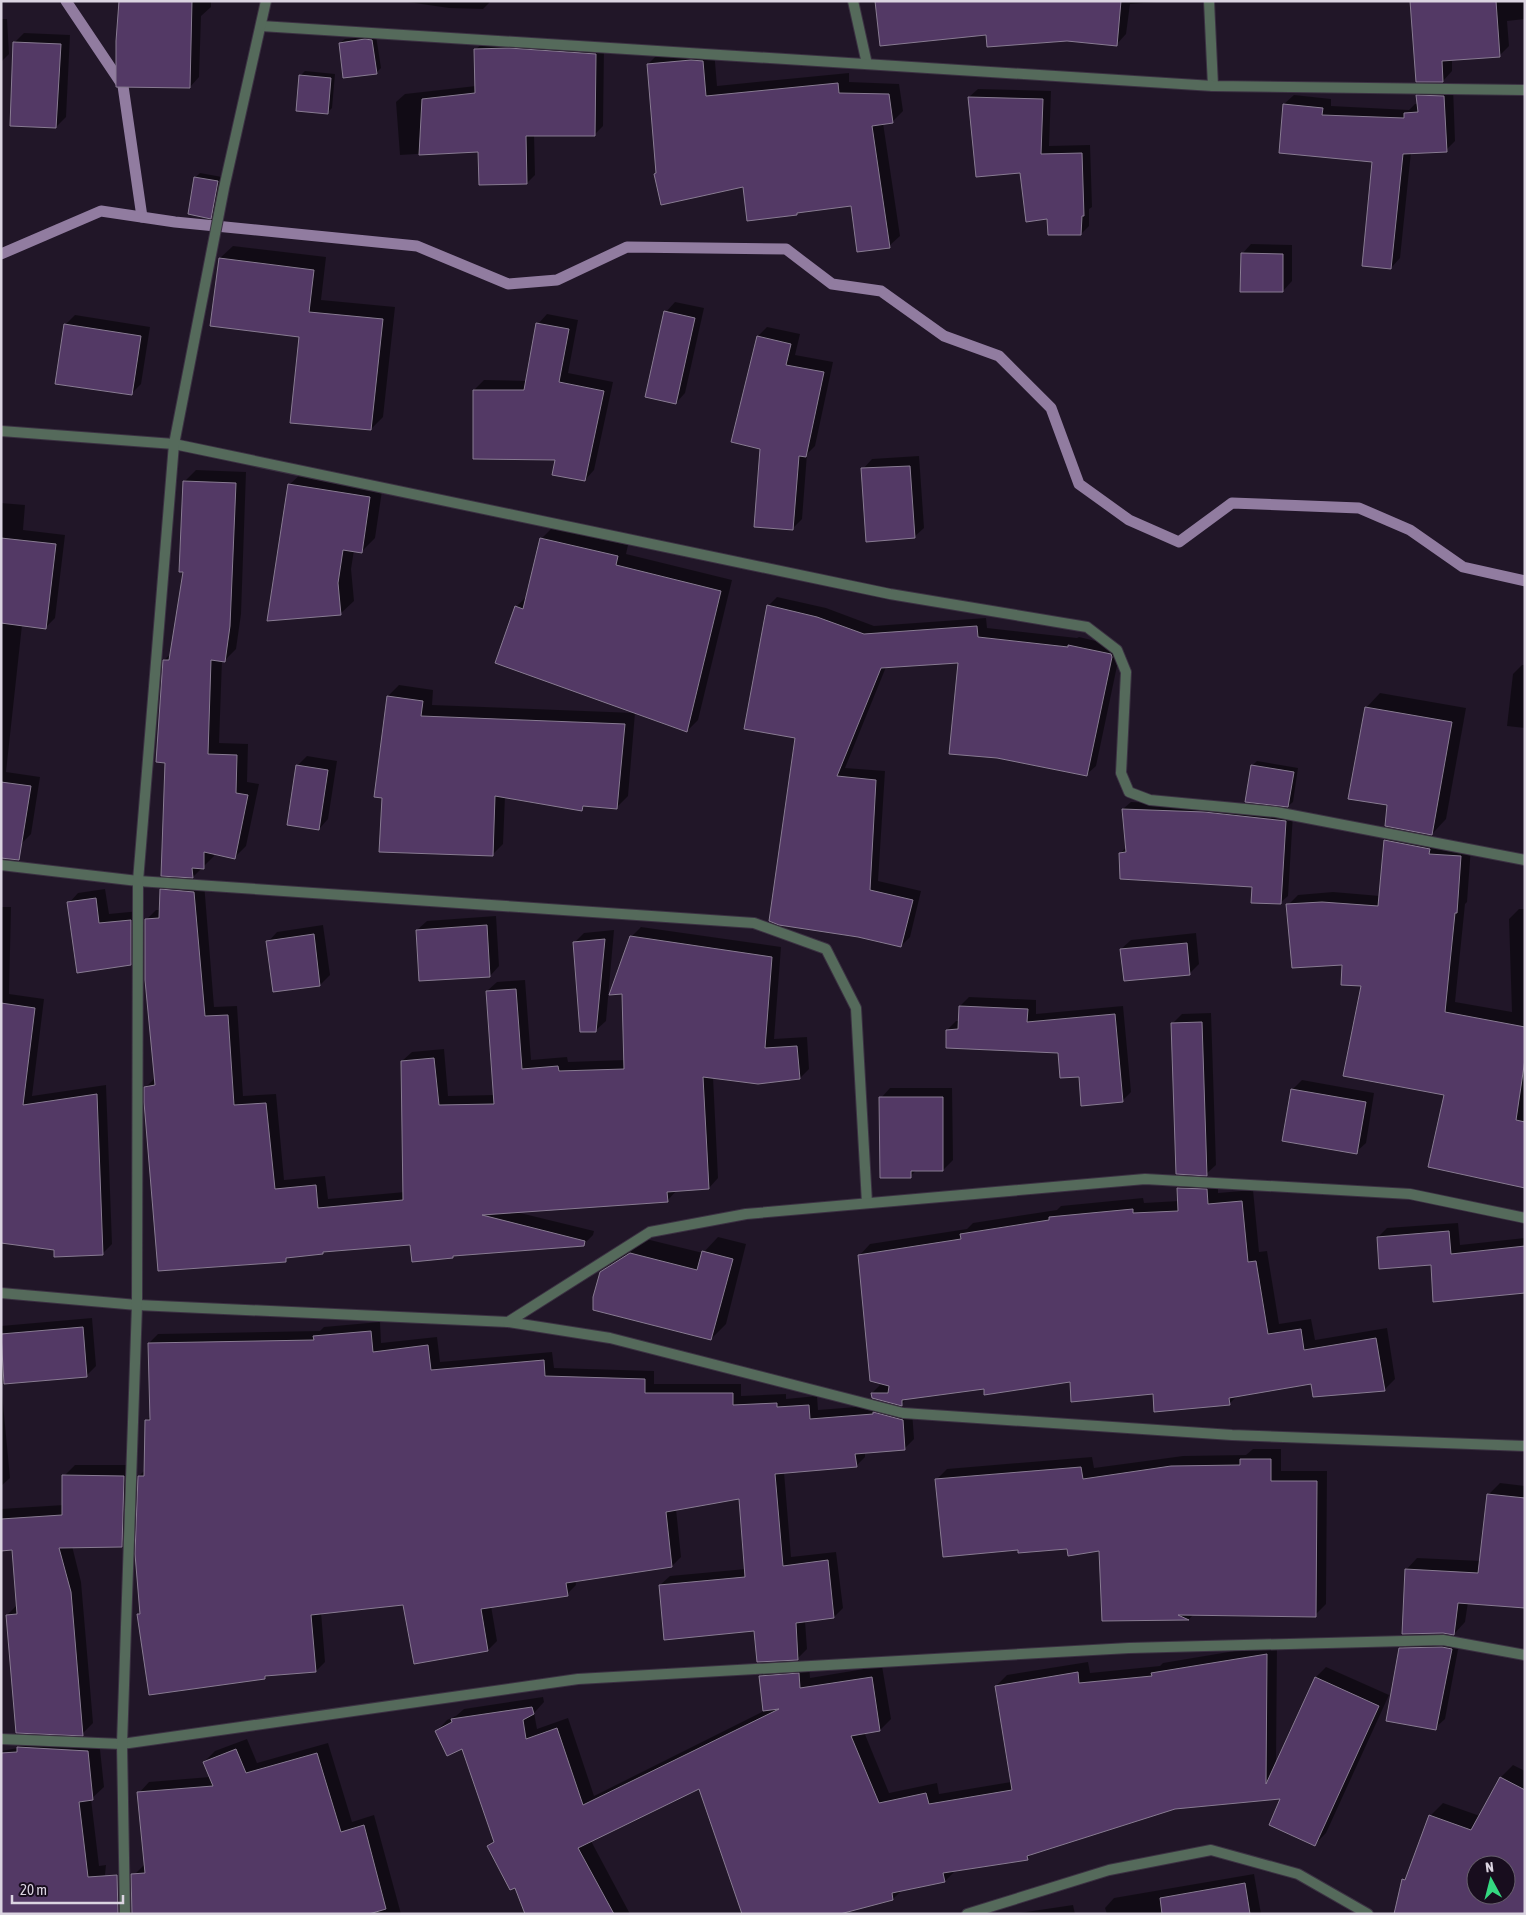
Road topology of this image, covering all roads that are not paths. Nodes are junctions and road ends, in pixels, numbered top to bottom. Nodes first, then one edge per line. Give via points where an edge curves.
1 (266, 1) edge
2 (853, 1) edge
3 (1209, 1) edge
4 (261, 26) junction
5 (867, 64) junction
6 (1213, 86) junction
7 (1525, 90) edge
8 (1, 430) edge
9 (174, 444) junction
10 (1525, 860) edge
11 (1, 865) edge
12 (138, 880) junction
13 (867, 1203) junction
14 (1525, 1218) edge
15 (1, 1293) edge
16 (137, 1305) junction
17 (508, 1322) junction
18 (1525, 1446) edge
19 (1525, 1655) edge
20 (1, 1739) edge
21 (122, 1744) junction
22 (125, 1914) edge
23 (967, 1914) edge
24 (1368, 1914) edge

1 - 4 street
2 - 5 street
3 - 6 street
4 - 5 street
4 - 9 street via 224,188
5 - 6 street
6 - 7 street
8 - 9 street
9 - 10 street via 890,594 1087,627 1117,650 1126,672 1121,773 1129,792 1150,800 1276,812
9 - 12 street
11 - 12 street
12 - 13 street via 754,924 826,948 856,1008
12 - 16 street
13 - 14 street via 1145,1179 1410,1194
13 - 17 street via 746,1214 650,1232
15 - 16 street
16 - 17 street
16 - 21 street
17 - 18 street via 610,1338 903,1413 1232,1436
19 - 21 street via 1443,1640 1149,1648 588,1679
20 - 21 street
21 - 22 street
23 - 24 street via 1109,1870 1211,1850 1298,1874

